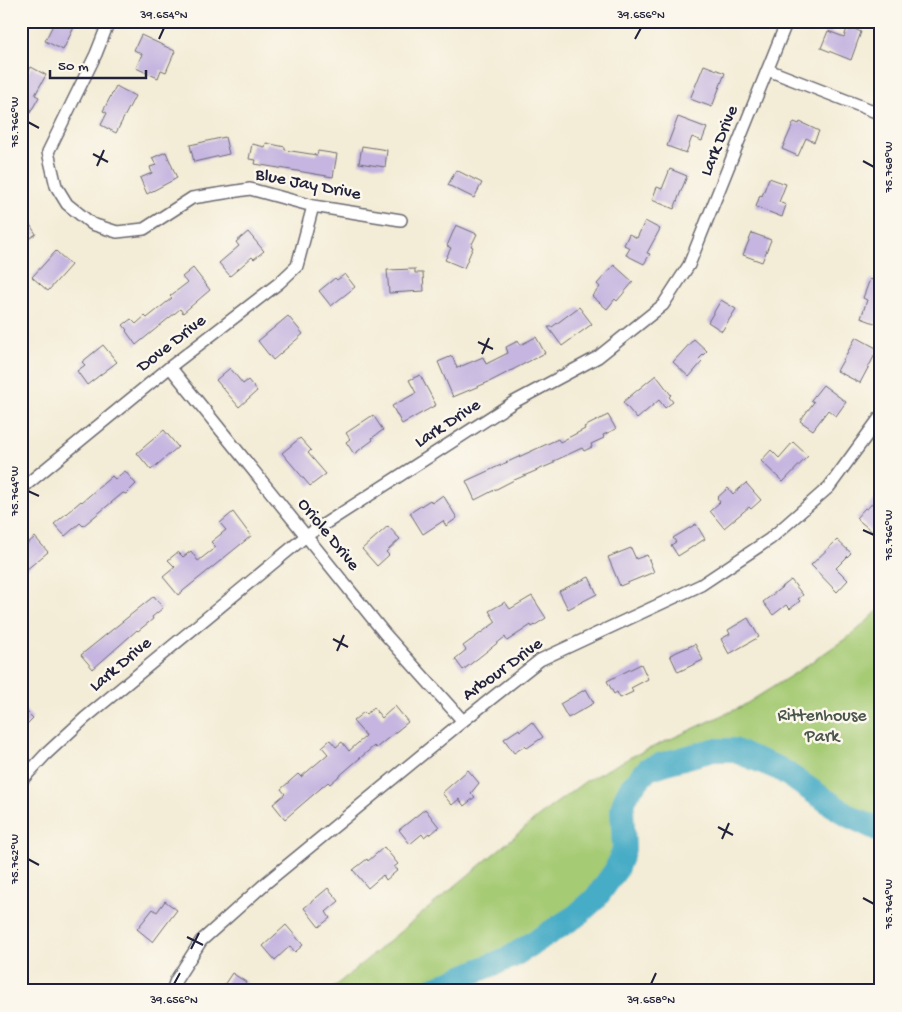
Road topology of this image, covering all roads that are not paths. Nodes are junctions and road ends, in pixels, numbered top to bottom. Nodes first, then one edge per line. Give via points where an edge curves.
1 (109, 21) edge
2 (787, 21) edge
3 (768, 70) junction
4 (881, 114) edge
5 (313, 206) junction
6 (400, 220) dead end
7 (170, 367) junction
8 (881, 416) edge
9 (21, 489) edge
10 (306, 536) junction
11 (462, 721) junction
12 (21, 781) edge
13 (172, 991) edge

1 - 5 street, Blue Jay Drive via 48,152 56,186 67,204 92,224 117,232 144,229 192,198 250,189
2 - 3 street, Lark Drive
3 - 4 street
3 - 10 street, Lark Drive via 689,265 663,305 598,357 514,402
5 - 6 street, Blue Jay Drive
5 - 7 street, Dove Drive via 297,266
7 - 9 street, Dove Drive
7 - 10 street, Oriole Drive
8 - 11 street, Arbour Drive via 829,487 770,539 701,584 540,660
10 - 11 street, Oriole Drive via 385,634
10 - 12 street, Lark Drive via 85,718
11 - 13 street, Arbour Drive via 267,882 201,941

